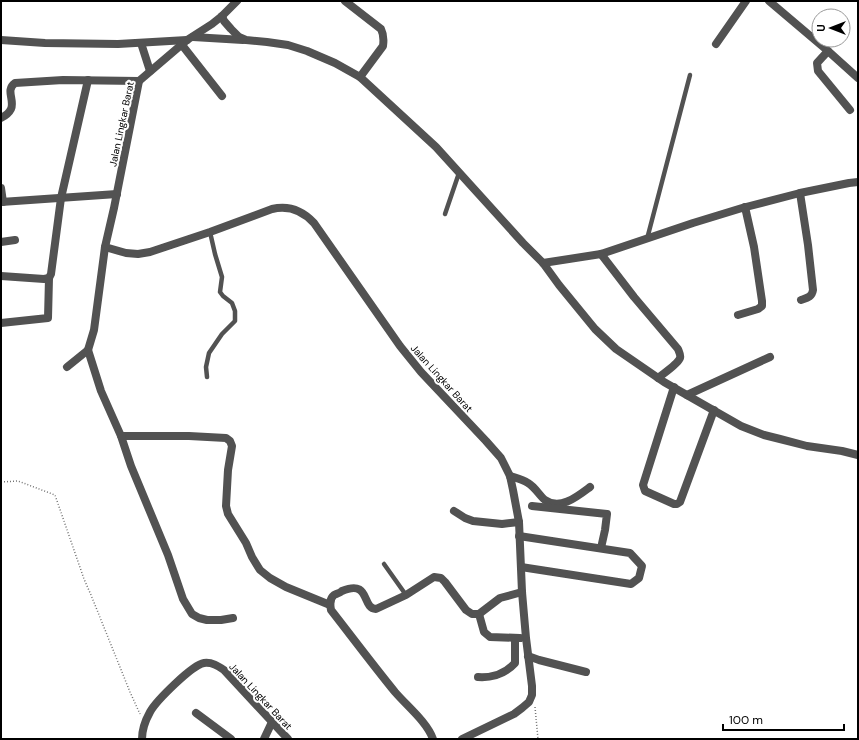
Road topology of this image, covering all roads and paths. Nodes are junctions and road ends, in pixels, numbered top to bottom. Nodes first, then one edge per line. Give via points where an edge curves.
1 (237, 1) edge
2 (345, 1) edge
3 (746, 1) edge
4 (768, 1) edge
5 (222, 16) junction
6 (1, 40) edge
7 (246, 40) junction
8 (187, 41) junction
9 (141, 43) junction
10 (716, 44) dead end
11 (828, 51) junction
12 (150, 71) junction
13 (690, 75) dead end
14 (360, 77) junction
15 (858, 78) edge
16 (88, 80) junction
17 (139, 81) junction
18 (222, 96) dead end
19 (850, 110) dead end
20 (1, 118) edge
21 (459, 173) junction
22 (858, 182) edge
23 (1, 188) edge
24 (800, 193) junction
25 (117, 194) junction
26 (61, 198) junction
27 (2, 202) edge
28 (745, 207) junction
29 (445, 214) dead end
30 (210, 232) junction
31 (648, 239) junction
32 (15, 240) dead end
33 (1, 242) edge
34 (105, 247) junction
35 (601, 254) junction
36 (543, 263) junction
37 (1, 276) edge
38 (49, 278) junction
39 (801, 300) dead end
40 (738, 315) dead end
41 (1, 323) edge
42 (88, 350) junction
43 (770, 357) dead end
44 (67, 367) dead end
45 (207, 377) dead end
46 (658, 378) junction
47 (674, 387) junction
48 (687, 395) junction
49 (714, 410) junction
50 (121, 436) junction
51 (858, 455) edge
52 (510, 476) junction
53 (1, 482) edge
54 (590, 487) dead end
55 (546, 500) junction
56 (532, 506) junction
57 (454, 511) dead end
58 (517, 512) junction
59 (518, 522) junction
60 (519, 536) junction
61 (601, 548) junction
62 (384, 564) dead end
63 (521, 567) junction
64 (522, 592) junction
65 (406, 595) junction
66 (330, 605) junction
67 (479, 614) junction
68 (233, 618) dead end
69 (515, 638) junction
70 (526, 638) junction
71 (528, 656) junction
72 (586, 672) dead end
73 (478, 677) dead end
74 (532, 695) junction
75 (196, 713) dead end
76 (272, 722) junction
77 (144, 723) junction
78 (142, 739) edge
79 (231, 739) edge
80 (264, 739) edge
81 (288, 739) edge
82 (433, 739) edge
83 (462, 739) edge
84 (538, 739) edge

1 - 5 street, Jalan Lingkar Barat
2 - 14 street via 381,29 384,35 383,46
3 - 10 street
4 - 11 street
5 - 7 street via 239,37
5 - 8 street, Jalan Lingkar Barat
6 - 9 street via 84,44
7 - 8 street
7 - 14 street via 288,45 307,51 335,62
8 - 9 street
8 - 12 street, Jalan Lingkar Barat
8 - 18 street
9 - 12 street
11 - 15 street
11 - 19 street via 817,63 818,71
12 - 17 street, Jalan Lingkar Barat
13 - 31 lane
14 - 21 street via 436,147
16 - 17 street
16 - 20 street via 15,84 10,88 12,108
16 - 26 street
17 - 25 street, Jalan Lingkar Barat
21 - 29 lane
21 - 36 street
22 - 24 street
23 - 27 street
24 - 28 street
24 - 39 street via 813,290 813,294
25 - 26 street
25 - 34 street, Jalan Lingkar Barat
26 - 27 street
26 - 38 street
28 - 31 street
28 - 40 street via 754,247 762,306
30 - 34 street, Jalan Lingkar Barat via 138,254
30 - 45 lane via 222,277 220,292 232,303 236,316 235,321 209,353
30 - 52 street, Jalan Lingkar Barat via 281,207 309,218 400,346 486,441
31 - 35 street
32 - 33 street
34 - 42 street, Jalan Lingkar Barat via 94,330
35 - 36 street
35 - 46 street via 678,349 678,362
36 - 46 street via 595,329 616,349
37 - 38 street
38 - 41 street via 48,318
42 - 44 street
42 - 50 street via 101,391
43 - 48 street
46 - 47 street
47 - 48 street
47 - 49 street via 643,485 645,491 674,504 680,502
48 - 49 street
49 - 51 street via 741,426 764,434 807,446
50 - 66 street via 189,436 226,438 230,441 232,446 226,506 252,557 260,570 270,578
50 - 68 street via 183,599 192,614 207,620
52 - 55 street via 529,483
52 - 58 street, Jalan Lingkar Barat
53 - 77 path via 18,481 55,495 84,579
54 - 55 street via 575,498 562,503 556,504
55 - 56 street
56 - 58 street
56 - 61 street via 607,514
57 - 59 street via 473,521 502,524
58 - 59 street, Jalan Lingkar Barat
59 - 60 street, Jalan Lingkar Barat
60 - 61 street
60 - 63 street, Jalan Lingkar Barat
61 - 63 street via 630,553 642,566 639,578 631,584
62 - 65 lane
63 - 64 street, Jalan Lingkar Barat
64 - 67 street via 500,598
64 - 70 street, Jalan Lingkar Barat
65 - 66 street via 373,609 360,589 350,588 332,596
65 - 67 street via 434,577 440,578 466,610 472,614
66 - 82 street via 331,610 380,674 422,721
67 - 69 street via 484,632 490,637
69 - 70 street
69 - 73 street via 515,663 492,677
70 - 71 street, Jalan Lingkar Barat
71 - 72 street
71 - 74 street, Jalan Lingkar Barat
74 - 83 street via 529,702 514,714
74 - 84 path
75 - 79 street
76 - 77 street, Jalan Lingkar Barat via 224,670 212,663 206,663 190,670 158,700
76 - 80 street
76 - 81 street, Jalan Lingkar Barat
77 - 78 street, Jalan Lingkar Barat

